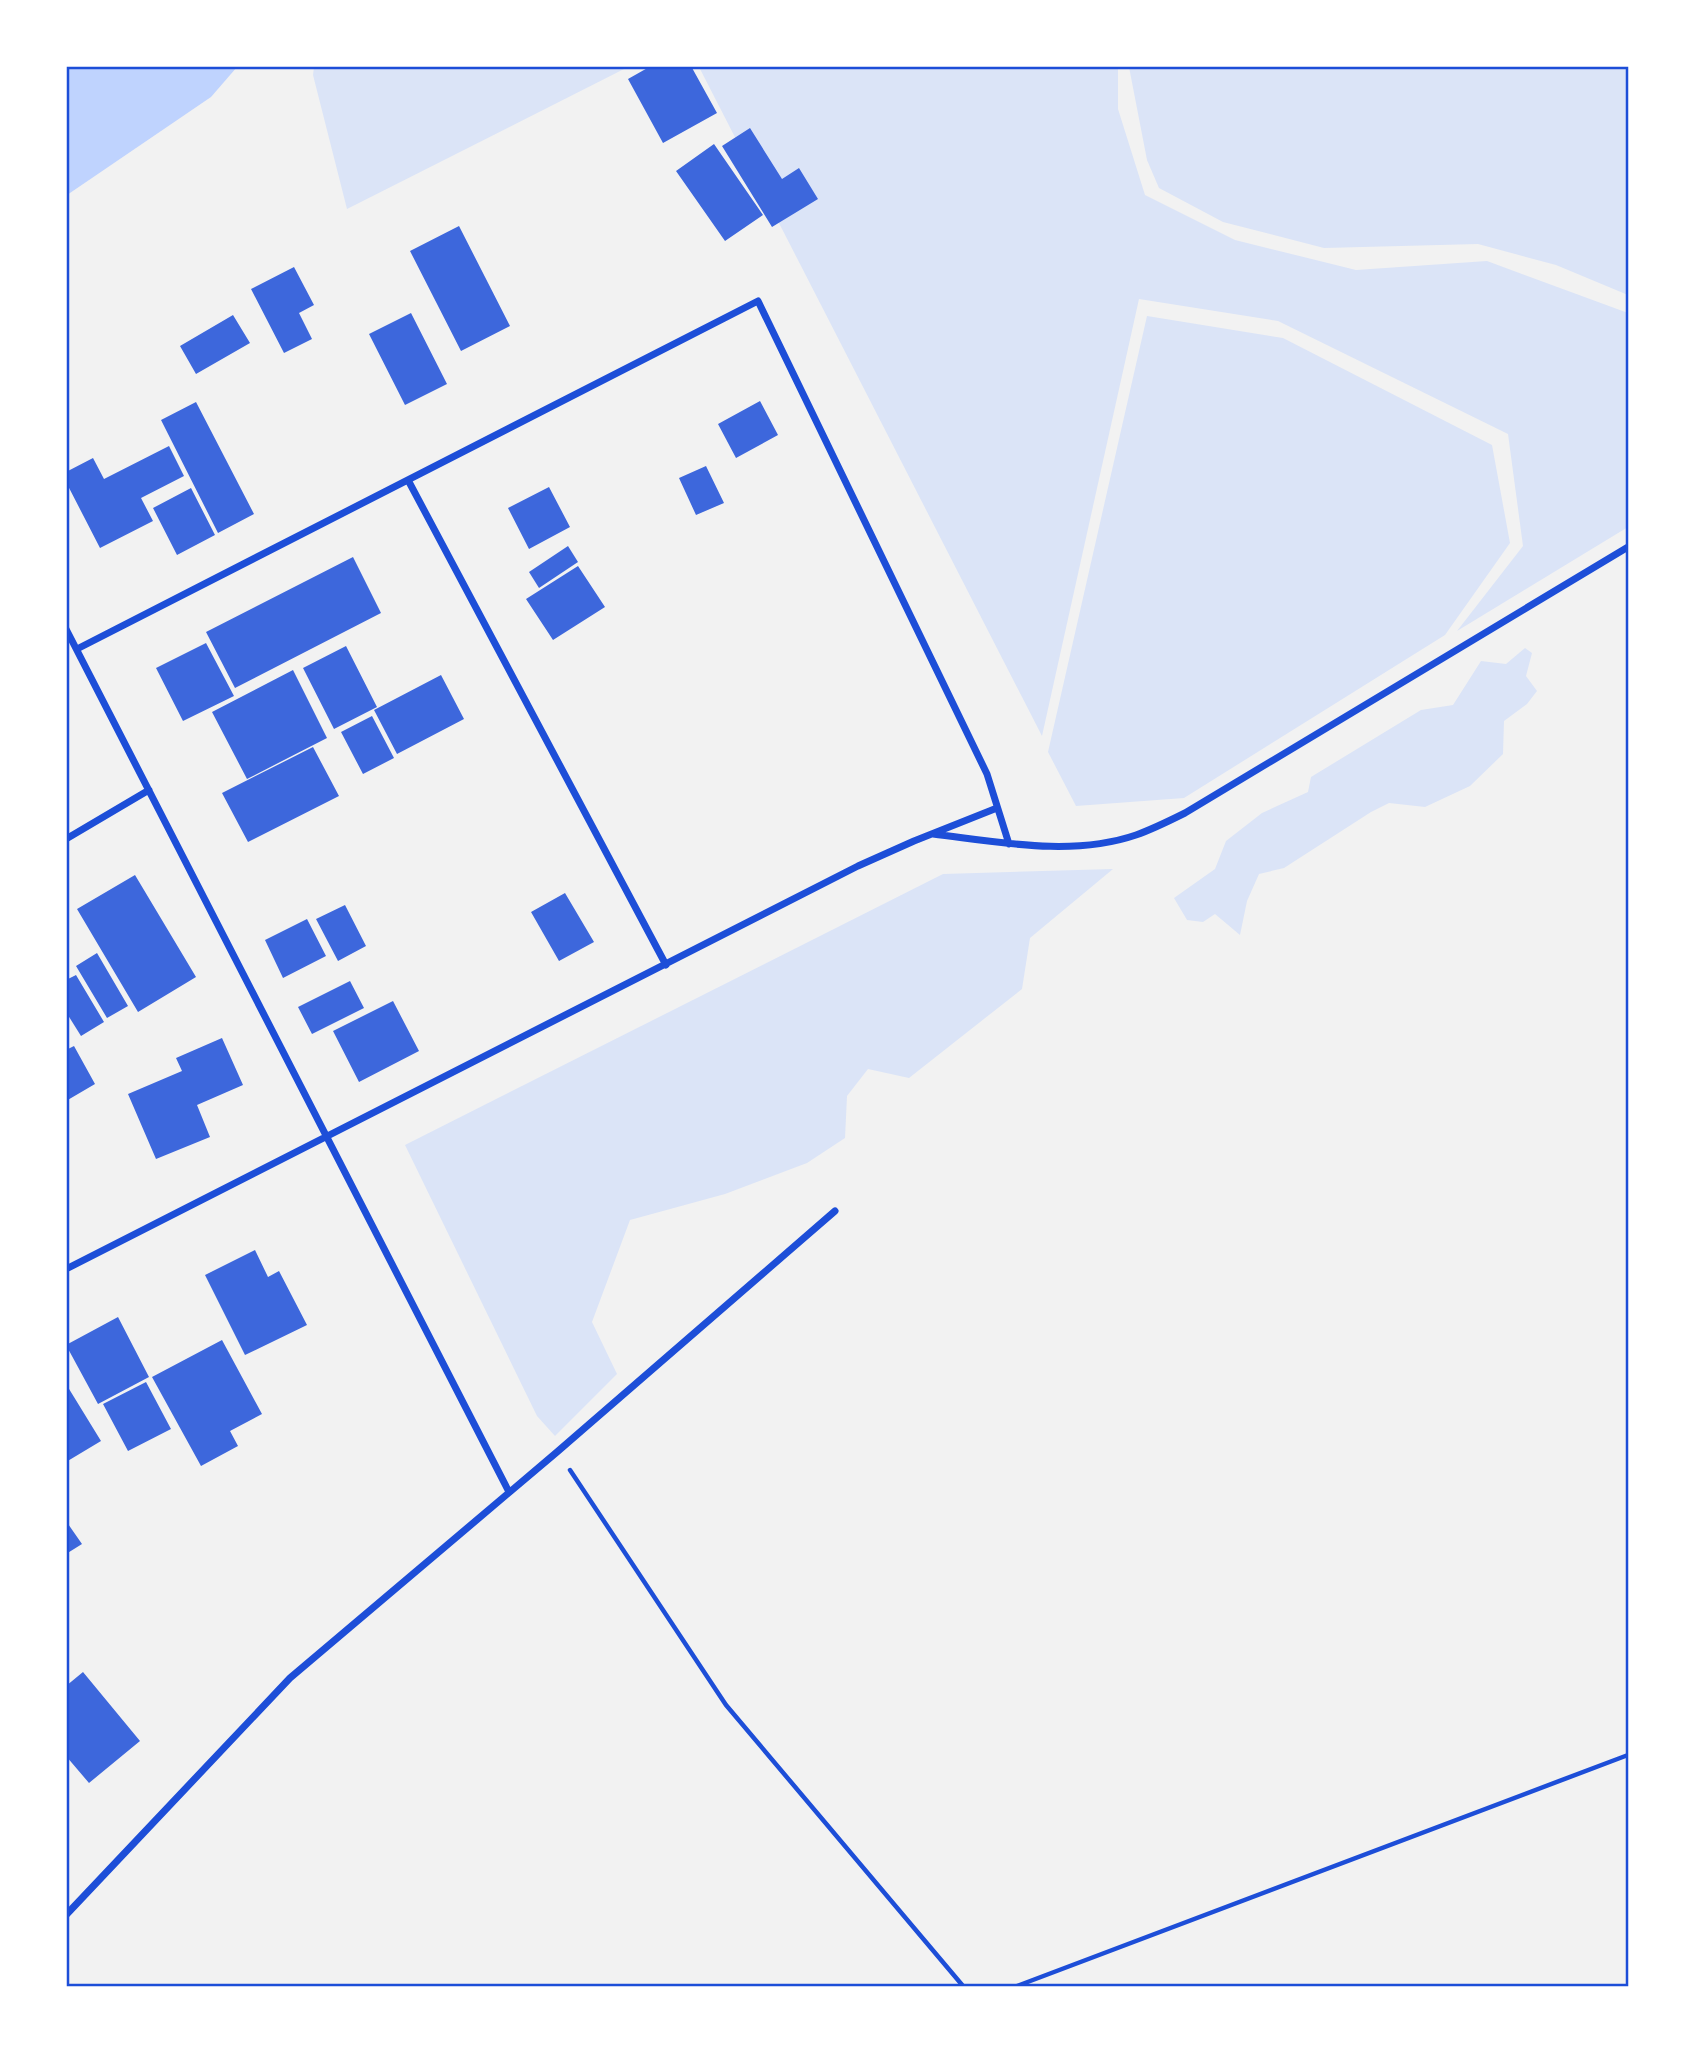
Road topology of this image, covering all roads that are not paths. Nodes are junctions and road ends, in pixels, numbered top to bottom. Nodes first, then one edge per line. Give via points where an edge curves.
1 (408, 480) junction
2 (1629, 547) edge
3 (66, 629) edge
4 (77, 649) junction
5 (149, 790) junction
6 (997, 808) junction
7 (933, 834) junction
8 (66, 839) edge
9 (1009, 844) junction
10 (666, 965) junction
11 (326, 1138) junction
12 (835, 1211) dead end
13 (66, 1269) edge
14 (509, 1492) junction
15 (66, 1915) edge

1 - 4 street
1 - 6 street via 758,301 964,723
1 - 10 street
2 - 9 street via 1162,825 1086,845
3 - 4 street
4 - 5 street
5 - 8 street
5 - 11 street
6 - 7 street
6 - 9 street
7 - 9 street
7 - 10 street via 858,866
10 - 11 street
11 - 13 street
11 - 14 street
12 - 14 street
14 - 15 street via 290,1678

